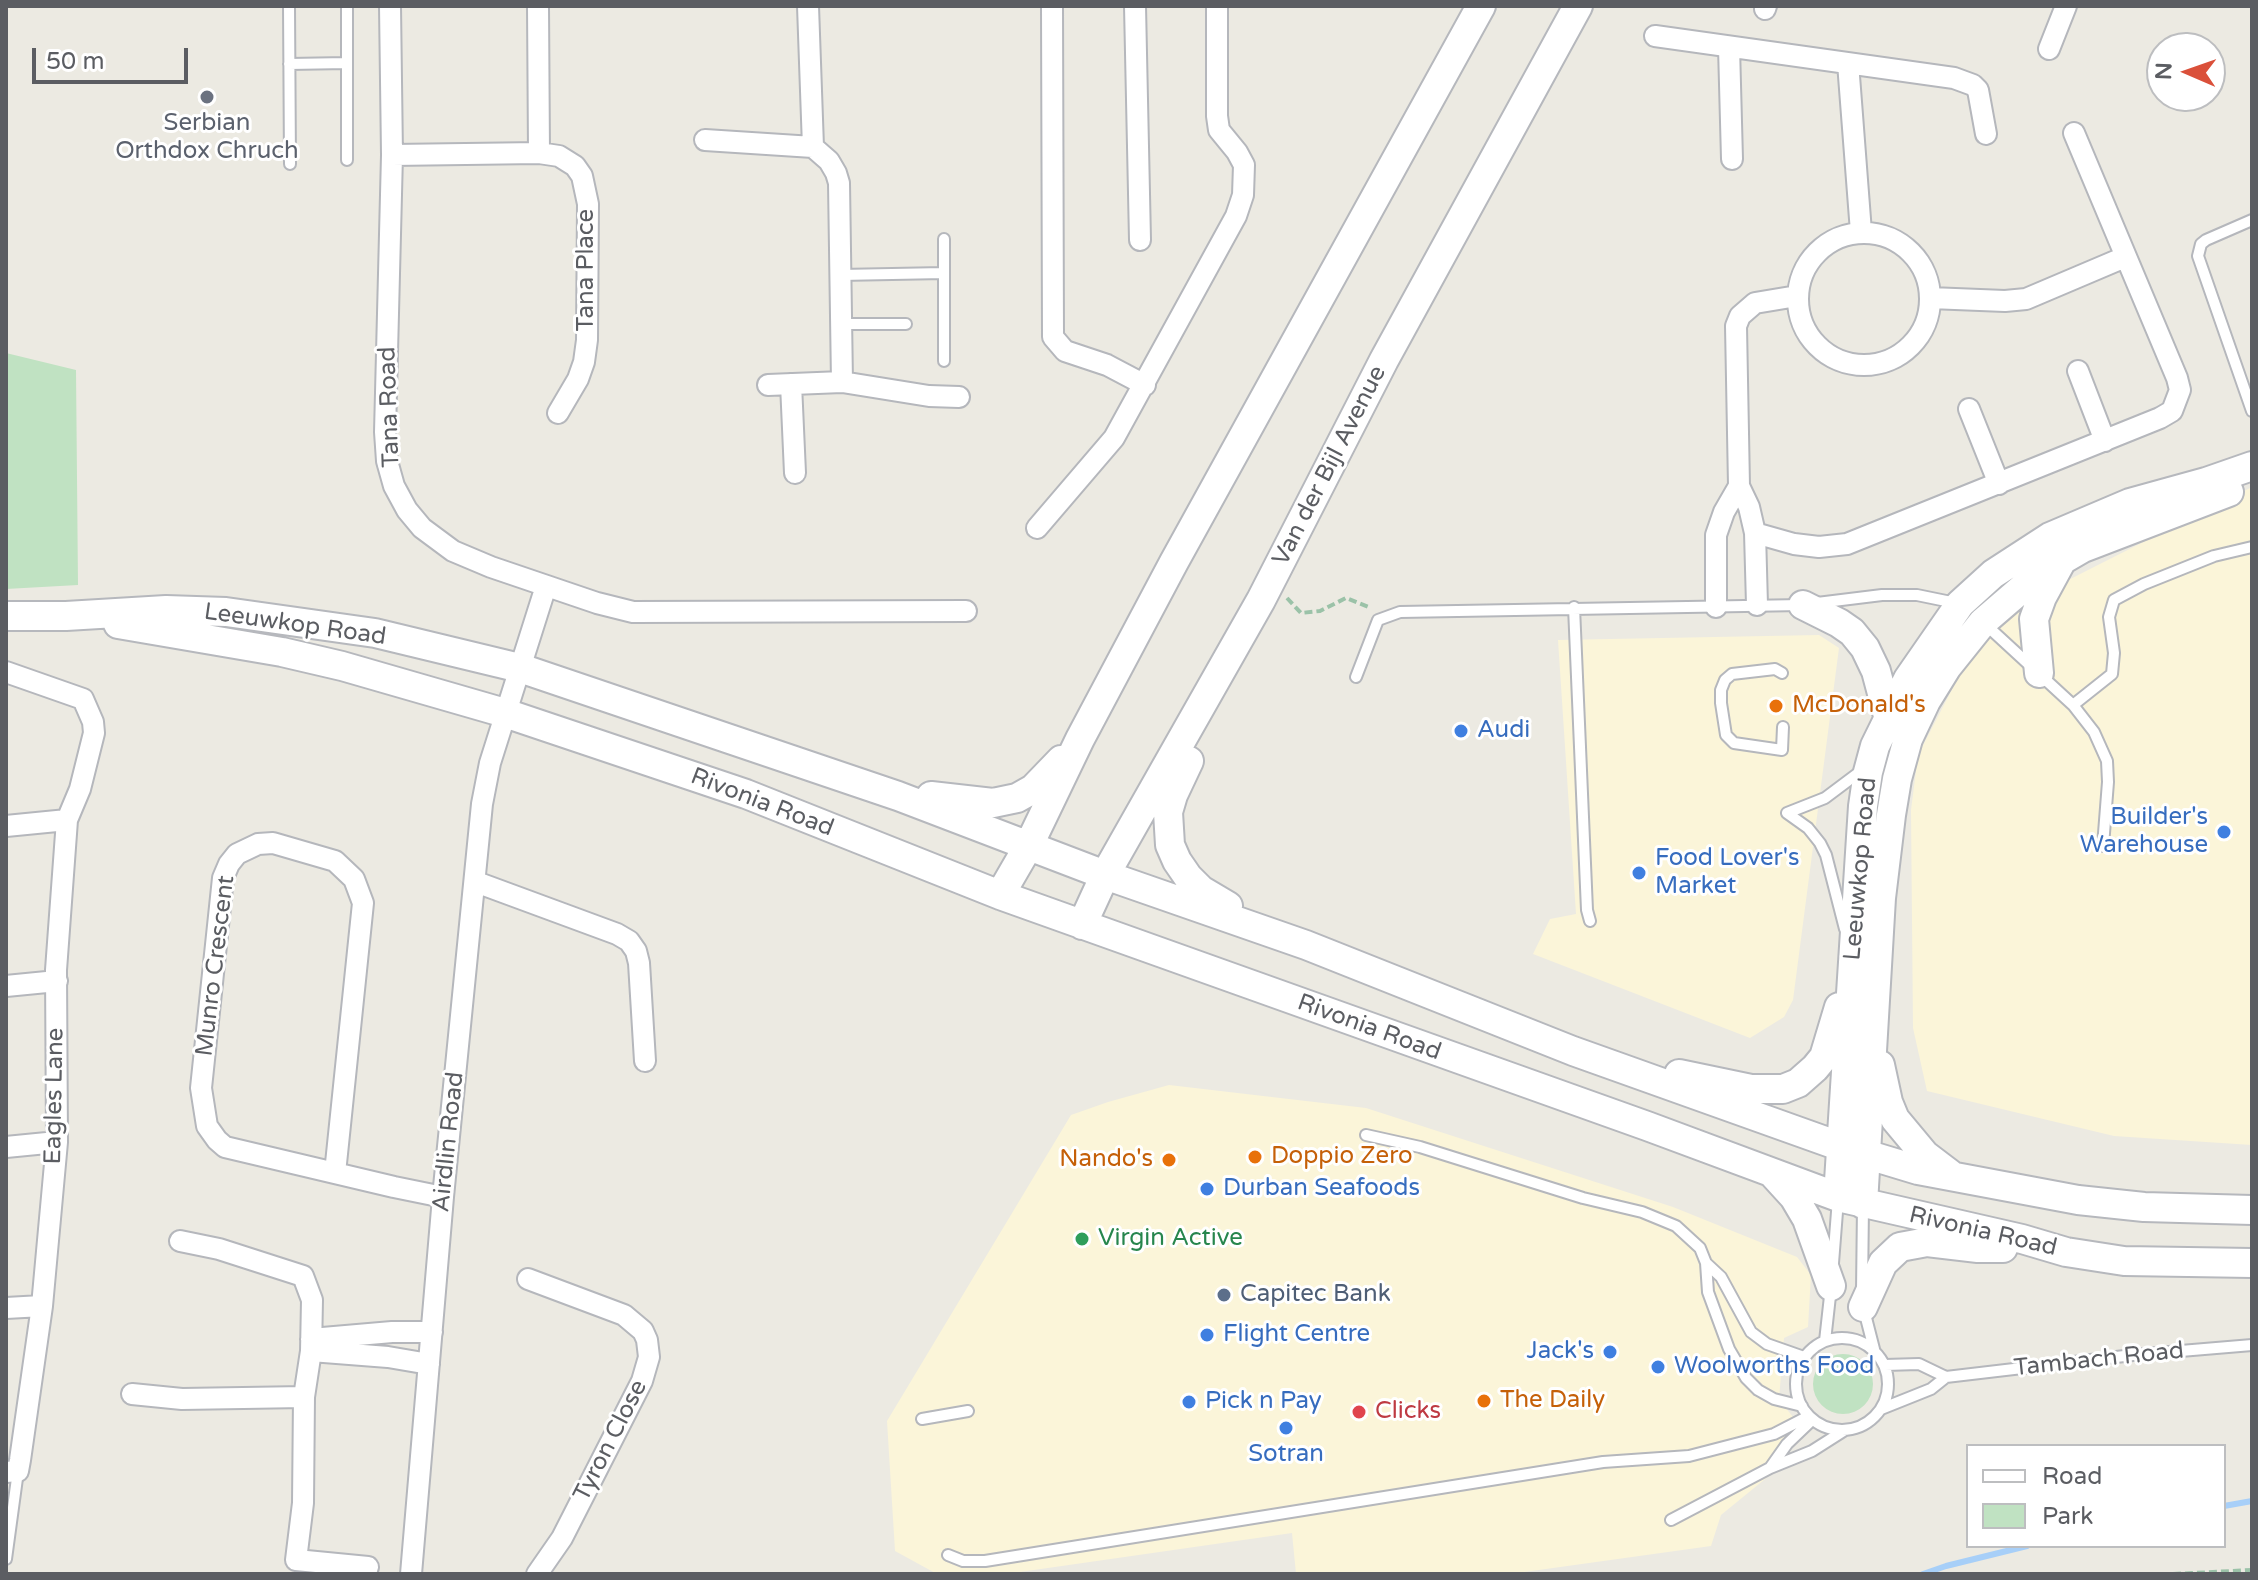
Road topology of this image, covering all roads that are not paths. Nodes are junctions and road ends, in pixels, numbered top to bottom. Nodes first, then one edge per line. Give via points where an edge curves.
1 (289, 6) edge
2 (347, 6) edge
3 (390, 6) edge
4 (538, 6) edge
5 (808, 6) edge
6 (1052, 6) edge
7 (1135, 6) edge
8 (1217, 6) edge
9 (1481, 6) edge
10 (1578, 6) edge
11 (2066, 6) edge
12 (1655, 36) dead end
13 (1729, 47) junction
14 (2049, 49) dead end
15 (347, 63) junction
16 (1848, 63) junction
17 (289, 64) junction
18 (2074, 133) dead end
19 (1986, 134) dead end
20 (705, 140) dead end
21 (813, 147) junction
22 (539, 153) junction
23 (392, 155) junction
24 (1732, 159) dead end
25 (347, 160) dead end
26 (290, 164) dead end
27 (2252, 220) edge
28 (1861, 232) junction
29 (944, 239) dead end
30 (1140, 240) dead end
31 (2125, 257) junction
32 (944, 273) junction
33 (840, 275) junction
34 (1797, 296) junction
35 (1930, 298) junction
36 (841, 324) junction
37 (906, 324) dead end
38 (944, 361) dead end
39 (2078, 371) dead end
40 (842, 382) junction
41 (791, 384) junction
42 (768, 385) dead end
43 (1145, 385) junction
44 (959, 397) dead end
45 (1969, 409) dead end
46 (2252, 411) edge
47 (558, 413) dead end
48 (2105, 441) junction
49 (2252, 466) edge
50 (795, 473) dead end
51 (2252, 483) edge
52 (1999, 484) junction
53 (1739, 486) junction
54 (1037, 528) dead end
55 (1755, 533) junction
56 (2252, 547) edge
57 (2064, 558) junction
58 (546, 586) junction
59 (1266, 590) junction
60 (1960, 604) junction
61 (1757, 605) junction
62 (1803, 605) junction
63 (1574, 607) junction
64 (1716, 607) junction
65 (966, 611) dead end
66 (6, 616) edge
67 (66, 616) junction
68 (1983, 622) junction
69 (520, 668) junction
70 (6, 672) edge
71 (1782, 673) dead end
72 (2039, 673) junction
73 (1356, 677) dead end
74 (2073, 705) junction
75 (505, 713) junction
76 (1888, 716) junction
77 (1783, 727) dead end
78 (1080, 739) junction
79 (1871, 762) junction
80 (898, 796) junction
81 (67, 820) junction
82 (6, 826) edge
83 (1029, 845) junction
84 (2103, 846) dead end
85 (1105, 875) junction
86 (476, 882) junction
87 (1000, 895) junction
88 (1590, 921) dead end
89 (1082, 925) junction
90 (1306, 945) junction
91 (1853, 958) junction
92 (57, 981) junction
93 (6, 986) edge
94 (1872, 1034) junction
95 (1573, 1051) junction
96 (645, 1061) dead end
97 (1366, 1135) dead end
98 (57, 1142) junction
99 (6, 1147) edge
100 (1854, 1151) junction
101 (335, 1173) junction
102 (1773, 1174) junction
103 (1954, 1177) junction
104 (443, 1197) junction
105 (1851, 1201) junction
106 (2252, 1210) edge
107 (2022, 1239) junction
108 (180, 1241) dead end
109 (1706, 1263) junction
110 (2252, 1263) edge
111 (528, 1279) dead end
112 (1831, 1286) junction
113 (42, 1306) junction
114 (1863, 1307) junction
115 (6, 1308) edge
116 (432, 1332) junction
117 (1825, 1341) junction
118 (311, 1345) junction
119 (2252, 1345) edge
120 (1874, 1349) junction
121 (1804, 1357) junction
122 (429, 1364) junction
123 (1885, 1365) junction
124 (1946, 1377) junction
125 (132, 1394) dead end
126 (304, 1397) junction
127 (1802, 1406) junction
128 (1881, 1409) junction
129 (968, 1411) dead end
130 (1811, 1418) junction
131 (922, 1419) dead end
132 (1845, 1430) junction
133 (1770, 1468) junction
134 (12, 1471) edge
135 (1671, 1520) dead end
136 (948, 1555) dead end
137 (6, 1559) edge
138 (293, 1567) edge
139 (368, 1567) dead end
140 (411, 1574) edge
141 (537, 1574) edge

1 - 17 lane
2 - 15 lane
3 - 23 street, Tana Road
4 - 22 street
5 - 21 street
6 - 43 street via 1053,337 1065,351
7 - 30 street
8 - 43 street via 1217,116 1219,130 1244,165 1243,195
9 - 78 main road
10 - 59 main road, Van der Bijl Avenue via 1384,360
11 - 14 street
12 - 13 street
13 - 16 street
13 - 24 street
15 - 17 lane
15 - 25 lane
16 - 19 street via 1973,85 1981,97
16 - 28 street
17 - 26 lane
18 - 31 street
20 - 21 street
21 - 33 street via 829,161 839,183
22 - 23 street, Tana Place
22 - 47 street, Tana Place via 575,166 588,204 584,362
23 - 58 street, Tana Road via 385,432 394,486 422,528 453,551
27 - 46 lane via 2206,240 2198,256
28 - 34 street via 1824,245 1810,259
28 - 35 street via 1879,234 1909,250 1928,280
29 - 32 lane
31 - 35 street via 2026,299
31 - 48 street via 2180,390 2172,411
32 - 33 lane
32 - 38 lane
33 - 36 street
34 - 35 street via 1800,317 1823,352 1863,366 1903,353 1918,338
34 - 53 street via 1755,303 1736,326
36 - 37 lane
36 - 40 street
39 - 48 street
40 - 41 street
40 - 44 street
41 - 42 street
41 - 50 street
43 - 54 street via 1114,438
45 - 52 street
48 - 52 street
49 - 60 main road, Leeuwkop Road via 2082,522 1993,574
51 - 57 main road, Leeuwkop Road
52 - 55 street via 1847,544 1819,547
53 - 55 street
53 - 64 street via 1716,535
55 - 61 street
56 - 74 lane via 2214,556 2114,600 2109,617 2112,674
57 - 68 main road, Leeuwkop Road
57 - 72 main road via 2034,619
58 - 65 street via 649,613
58 - 69 street
59 - 85 main road, Van der Bijl Avenue
59 - 90 main road via 1173,795 1168,829 1177,861 1201,890
60 - 62 lane via 1917,595 1882,595
60 - 68 lane
60 - 76 main road, Leeuwkop Road
61 - 62 lane
61 - 64 lane
62 - 76 main road via 1852,632 1865,648
63 - 64 lane
63 - 73 lane via 1388,614 1378,620
63 - 88 lane
66 - 67 main road, Leeuwkop Road
67 - 69 main road, Leeuwkop Road via 226,612 375,633
67 - 75 main road, Leeuwkop Road via 282,652
68 - 72 lane
68 - 94 main road, Leeuwkop Road via 1926,701 1897,779 1881,898
69 - 75 street
69 - 80 main road, Rivonia Road
70 - 81 street, Eagles Lane via 70,692 88,708 94,733
71 - 77 lane via 1775,669 1732,674 1721,690 1721,703 1726,735 1734,743 1782,750
72 - 74 lane
74 - 84 lane via 2107,761
75 - 86 street, Airdlin Road via 482,804
75 - 87 main road, Rivonia Road via 746,794
76 - 79 main road, Leeuwkop Road
78 - 80 main road via 1046,777 1017,798 993,803
78 - 83 main road
79 - 91 main road, Leeuwkop Road
79 - 91 lane via 1825,798 1787,813 1808,828 1826,855
80 - 83 main road, Rivonia Road
81 - 82 street
81 - 92 street, Eagles Lane
83 - 85 main road, Rivonia Road
83 - 87 main road
85 - 89 main road, Van der Bijl Avenue
85 - 90 main road, Rivonia Road
86 - 96 street via 629,941 639,963
86 - 104 street, Airdlin Road
87 - 89 main road, Rivonia Road
89 - 102 main road, Rivonia Road
90 - 95 main road, Rivonia Road
91 - 95 main road via 1824,1057 1798,1083 1783,1089 1751,1089
91 - 100 main road, Leeuwkop Road
92 - 93 street
92 - 98 street, Eagles Lane
94 - 100 main road, Leeuwkop Road
94 - 103 main road via 1895,1119 1925,1155
95 - 100 main road, Rivonia Road
97 - 109 lane via 1660,1218 1691,1238
98 - 99 street
98 - 113 street, Eagles Lane
100 - 103 main road, Rivonia Road
100 - 105 main road, Leeuwkop Road
101 - 101 street, Munro Crescent via 225,1147 204,1115 201,1088 223,878 237,854 258,844 273,843 335,861 354,879 363,903
101 - 104 street, Munro Crescent
102 - 105 main road, Rivonia Road
102 - 112 main road via 1807,1219
103 - 106 main road, Rivonia Road via 2078,1200
104 - 116 street, Airdlin Road
105 - 107 main road, Rivonia Road
105 - 112 lane
105 - 114 lane
107 - 110 main road, Rivonia Road via 2124,1261
107 - 114 main road via 1994,1249 1927,1242 1900,1247 1883,1263
108 - 118 street via 303,1276 312,1300
109 - 121 lane via 1721,1277 1751,1332 1767,1344
109 - 127 lane via 1708,1292 1738,1365 1758,1390
111 - 141 street, Tyron Close via 624,1315 643,1331 649,1357 642,1381 562,1538
112 - 117 lane
113 - 115 street
113 - 134 street, Eagles Lane via 25,1432
114 - 120 lane
116 - 118 street via 392,1332
116 - 122 street, Airdlin Road
117 - 120 lane via 1850,1338
117 - 121 lane
118 - 122 street
118 - 126 street
119 - 124 lane, Tambach Road
120 - 123 lane
121 - 127 lane via 1796,1387
122 - 140 street, Airdlin Road
123 - 124 lane, Tambach Road via 1919,1364
123 - 128 lane via 1889,1388
124 - 128 lane, Tambach Road via 1931,1389
125 - 126 street via 182,1399
126 - 138 street via 303,1503
127 - 130 lane
128 - 132 lane, Tambach Road via 1866,1424
129 - 131 lane
130 - 132 lane
130 - 133 lane
130 - 136 lane via 1774,1434 1689,1456 1603,1462 985,1561
132 - 133 lane, Tambach Road
133 - 135 lane, Tambach Road
134 - 137 lane
138 - 139 street

